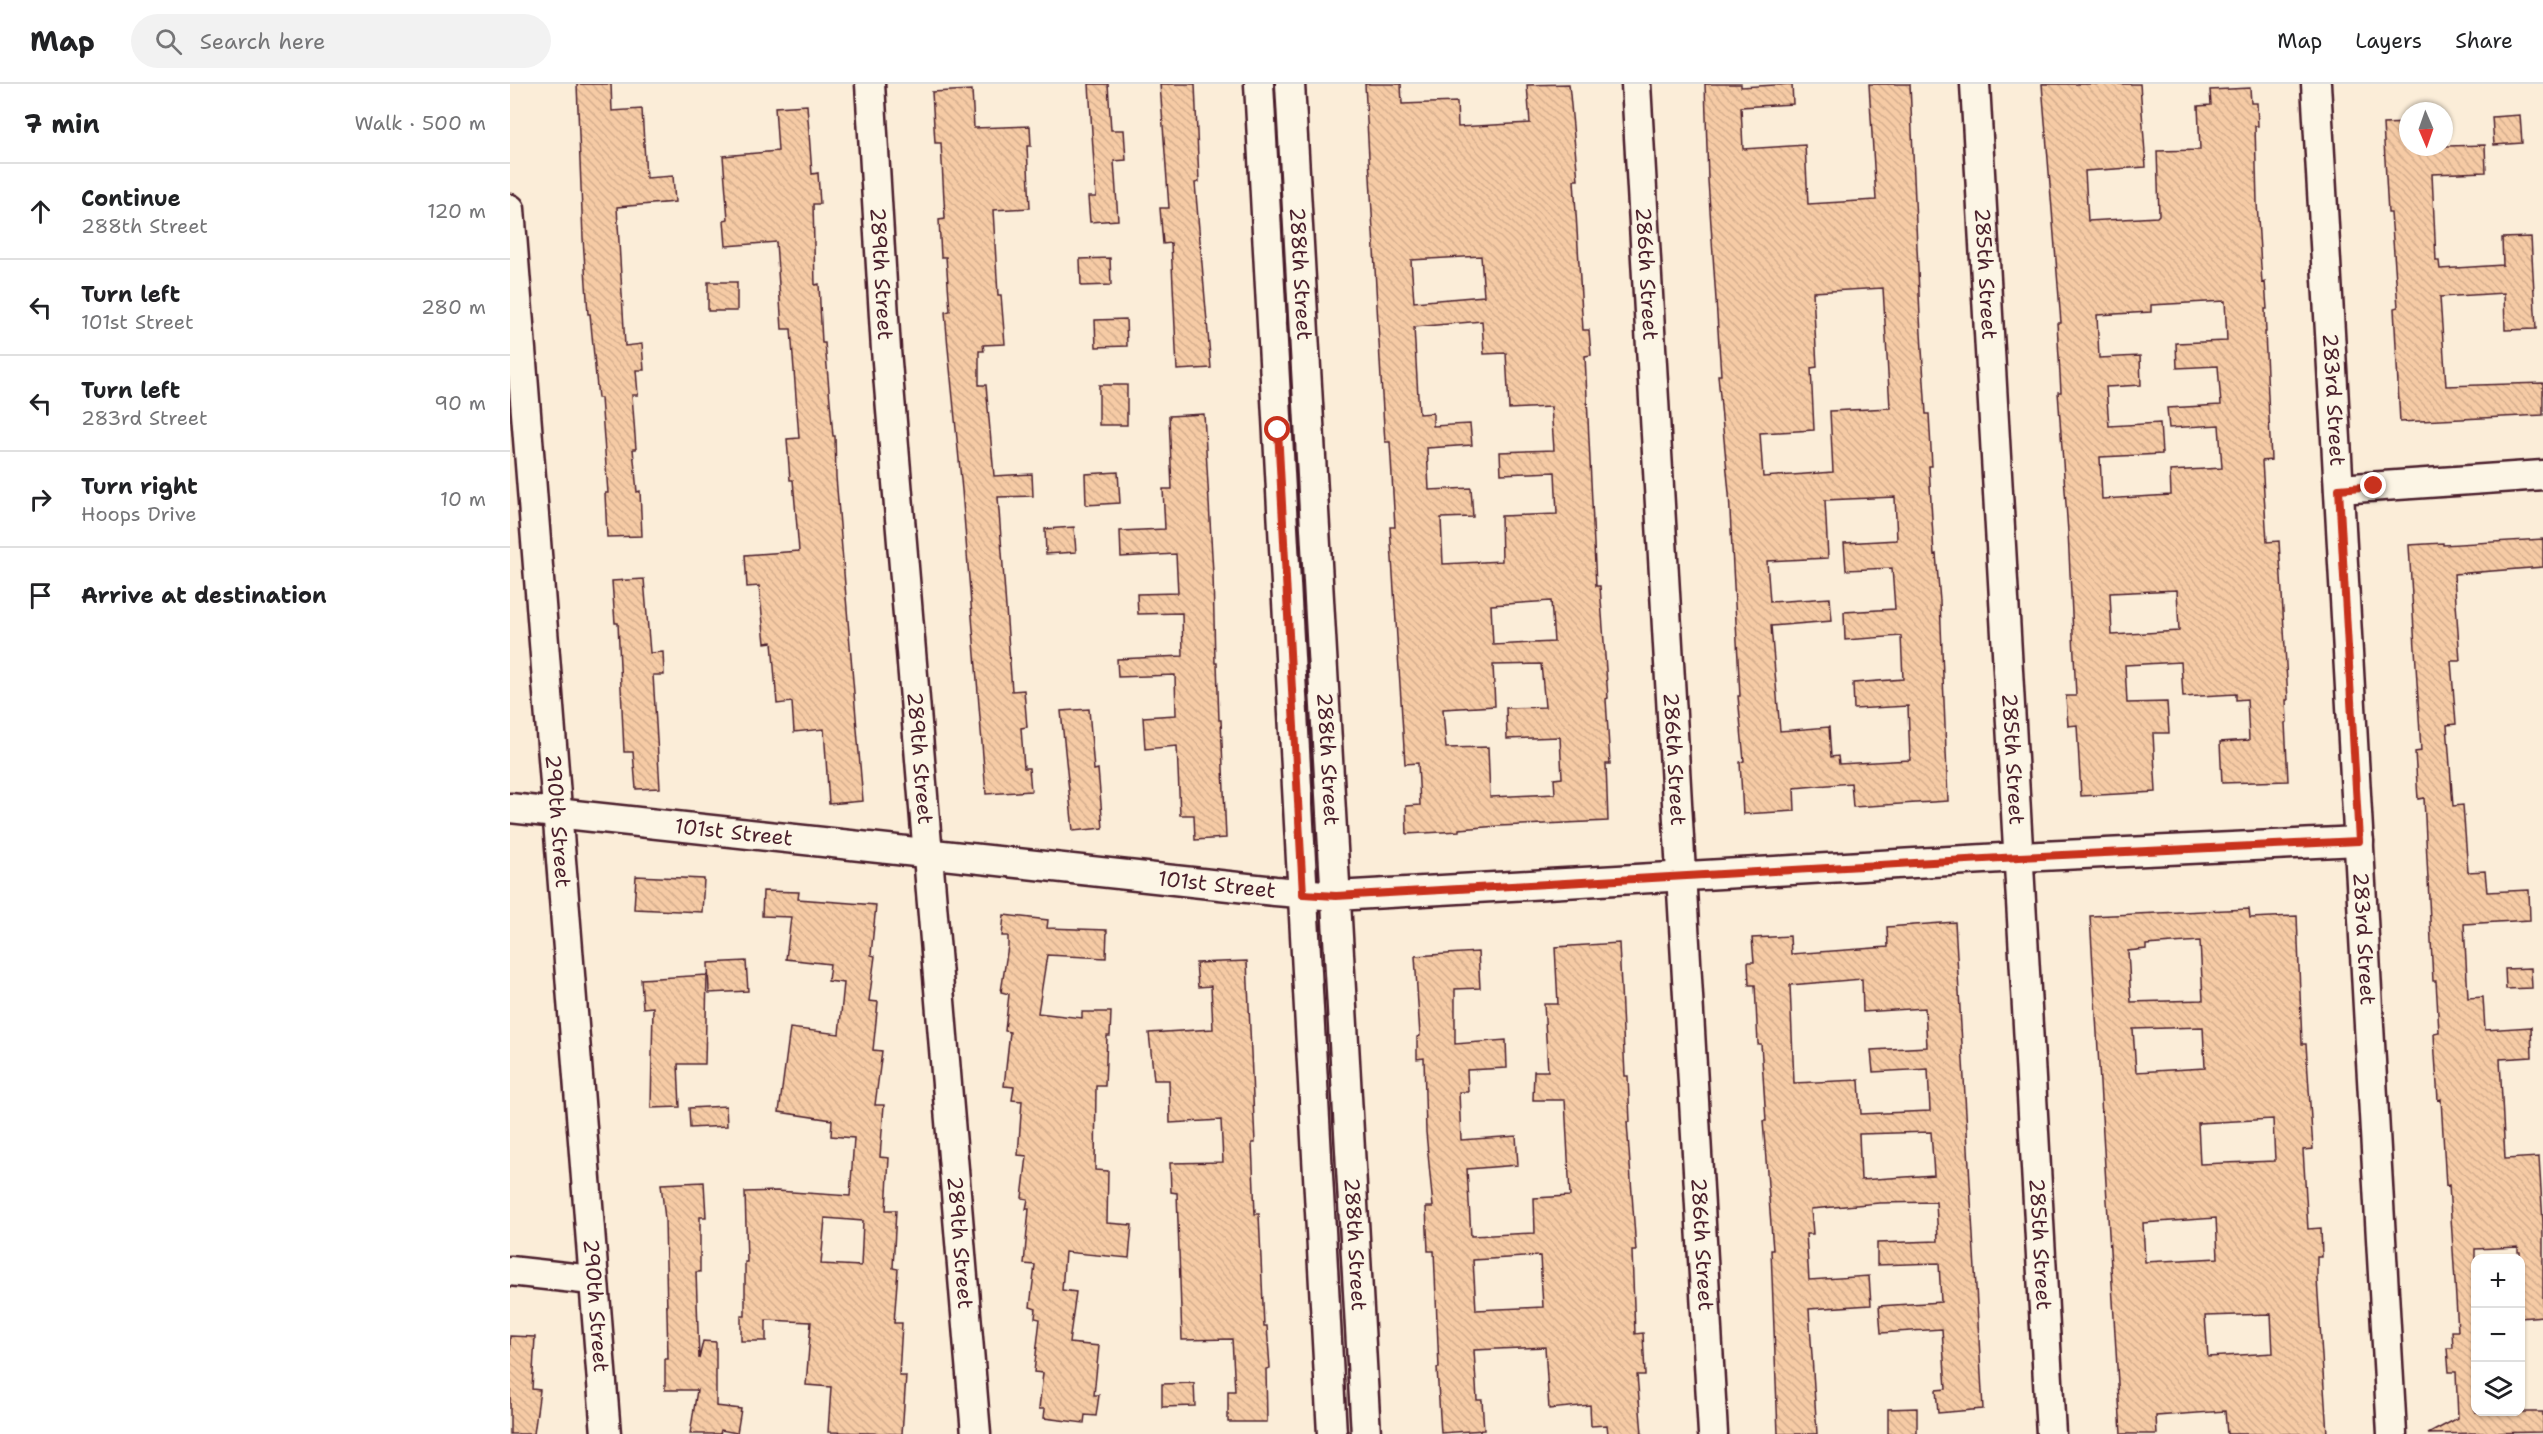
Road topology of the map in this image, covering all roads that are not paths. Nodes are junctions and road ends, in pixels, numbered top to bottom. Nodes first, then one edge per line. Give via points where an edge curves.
1 (870, 84) edge
2 (1259, 84) edge
3 (1290, 84) edge
4 (1636, 84) edge
5 (1975, 84) edge
6 (2316, 84) edge
7 (510, 209) edge
8 (1310, 429) junction
9 (1278, 430) junction
10 (2543, 475) edge
11 (2339, 489) junction
12 (510, 808) edge
13 (556, 813) junction
14 (2359, 841) junction
15 (928, 853) junction
16 (2019, 857) junction
17 (1681, 878) junction
18 (1303, 894) junction
19 (1336, 896) junction
20 (1352, 1184) junction
21 (1319, 1185) junction
22 (510, 1271) edge
23 (592, 1280) junction
24 (606, 1434) edge
25 (976, 1434) edge
26 (1332, 1434) edge
27 (1366, 1434) edge
28 (1713, 1434) edge
29 (2051, 1434) edge
30 (2392, 1434) edge

1 - 15 street, 289th Street via 886,350
2 - 9 street, 288th Street
3 - 8 street, 288th Street
4 - 17 street, 286th Street
5 - 16 street, 285th Street
6 - 11 street, 283rd Street
7 - 13 street, 290th Street
8 - 9 street
8 - 19 street, 288th Street
9 - 18 street, 288th Street
10 - 11 street
11 - 14 street, 283rd Street
12 - 13 street, 101st Street
13 - 15 street, 101st Street
13 - 23 street, 290th Street
14 - 16 street, 101st Street
14 - 30 street, 283rd Street
15 - 18 street, 101st Street
15 - 25 street, 289th Street
16 - 17 street, 101st Street
16 - 29 street, 285th Street
17 - 19 street, 101st Street
17 - 28 street, 286th Street
18 - 19 street, 101st Street
18 - 21 street, 288th Street
19 - 20 street, 288th Street
20 - 21 street
20 - 27 street, 288th Street
21 - 26 street, 288th Street
22 - 23 street
23 - 24 street, 290th Street

